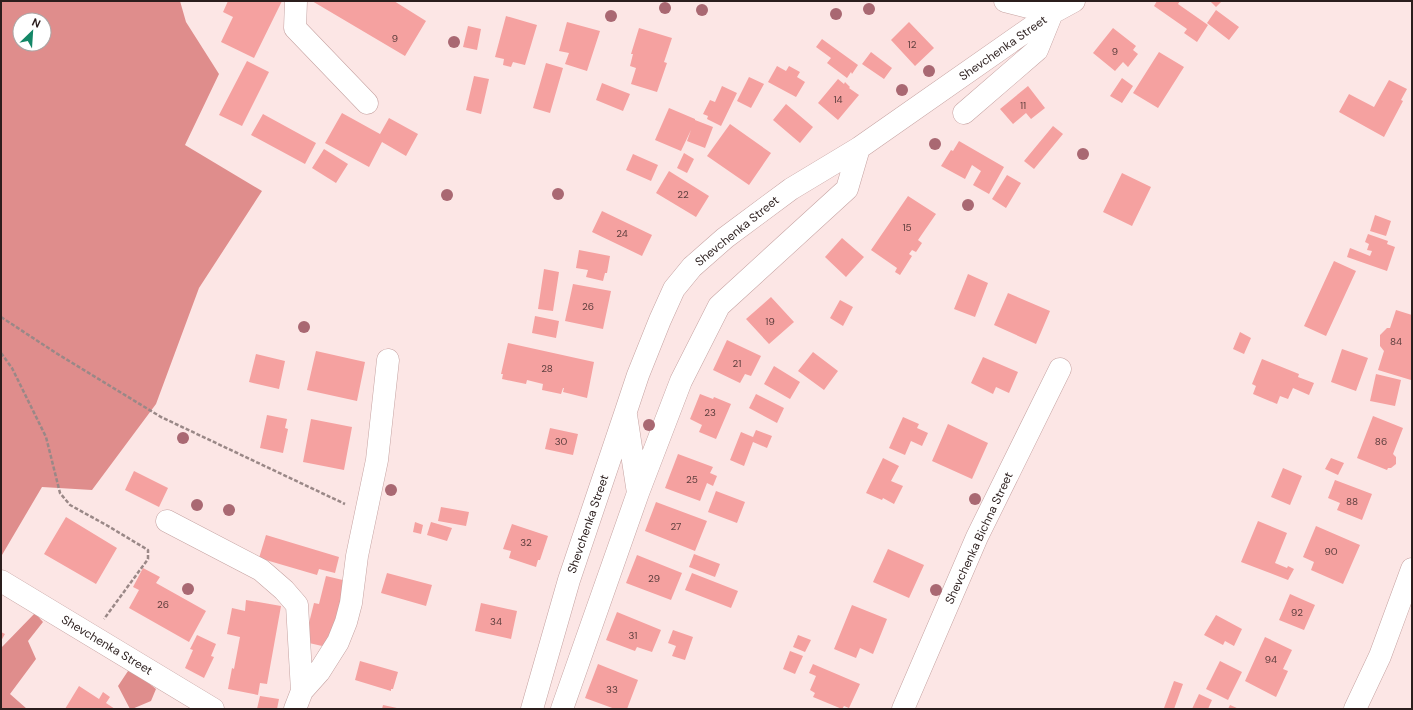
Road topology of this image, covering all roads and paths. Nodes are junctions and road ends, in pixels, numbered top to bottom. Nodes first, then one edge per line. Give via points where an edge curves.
1 (296, 1) edge
2 (1005, 1) edge
3 (1074, 1) edge
4 (1052, 13) junction
5 (367, 103) dead end
6 (964, 113) dead end
7 (859, 148) junction
8 (1, 317) edge
9 (1, 353) edge
10 (388, 360) dead end
11 (1060, 369) dead end
12 (626, 411) junction
13 (638, 493) junction
14 (366, 514) junction
15 (166, 521) dead end
16 (1412, 569) edge
17 (1, 581) edge
18 (92, 636) junction
19 (299, 700) edge
20 (213, 709) edge
21 (532, 709) edge
22 (562, 709) edge
23 (903, 709) edge
24 (1355, 709) edge

1 - 5 street via 295,28
2 - 4 street
3 - 4 street, Shevchenka Street
4 - 6 street via 1037,50
4 - 7 street, Shevchenka Street
7 - 12 street, Shevchenka Street via 791,189 725,238 692,267 674,289 638,375
7 - 13 street via 847,189 720,306 681,381
8 - 14 path via 161,417
9 - 18 path via 12,368 46,437 60,493 70,506 148,550 148,559
10 - 14 street via 376,460
11 - 23 street, Shevchenka Bichna Street via 977,537
12 - 13 street
12 - 21 street, Shevchenka Street via 569,580
13 - 22 street
14 - 19 street via 346,622 338,642
15 - 19 street via 261,570 297,605
16 - 24 street via 1380,656
17 - 18 street, Shevchenka Street
18 - 20 street, Shevchenka Street

